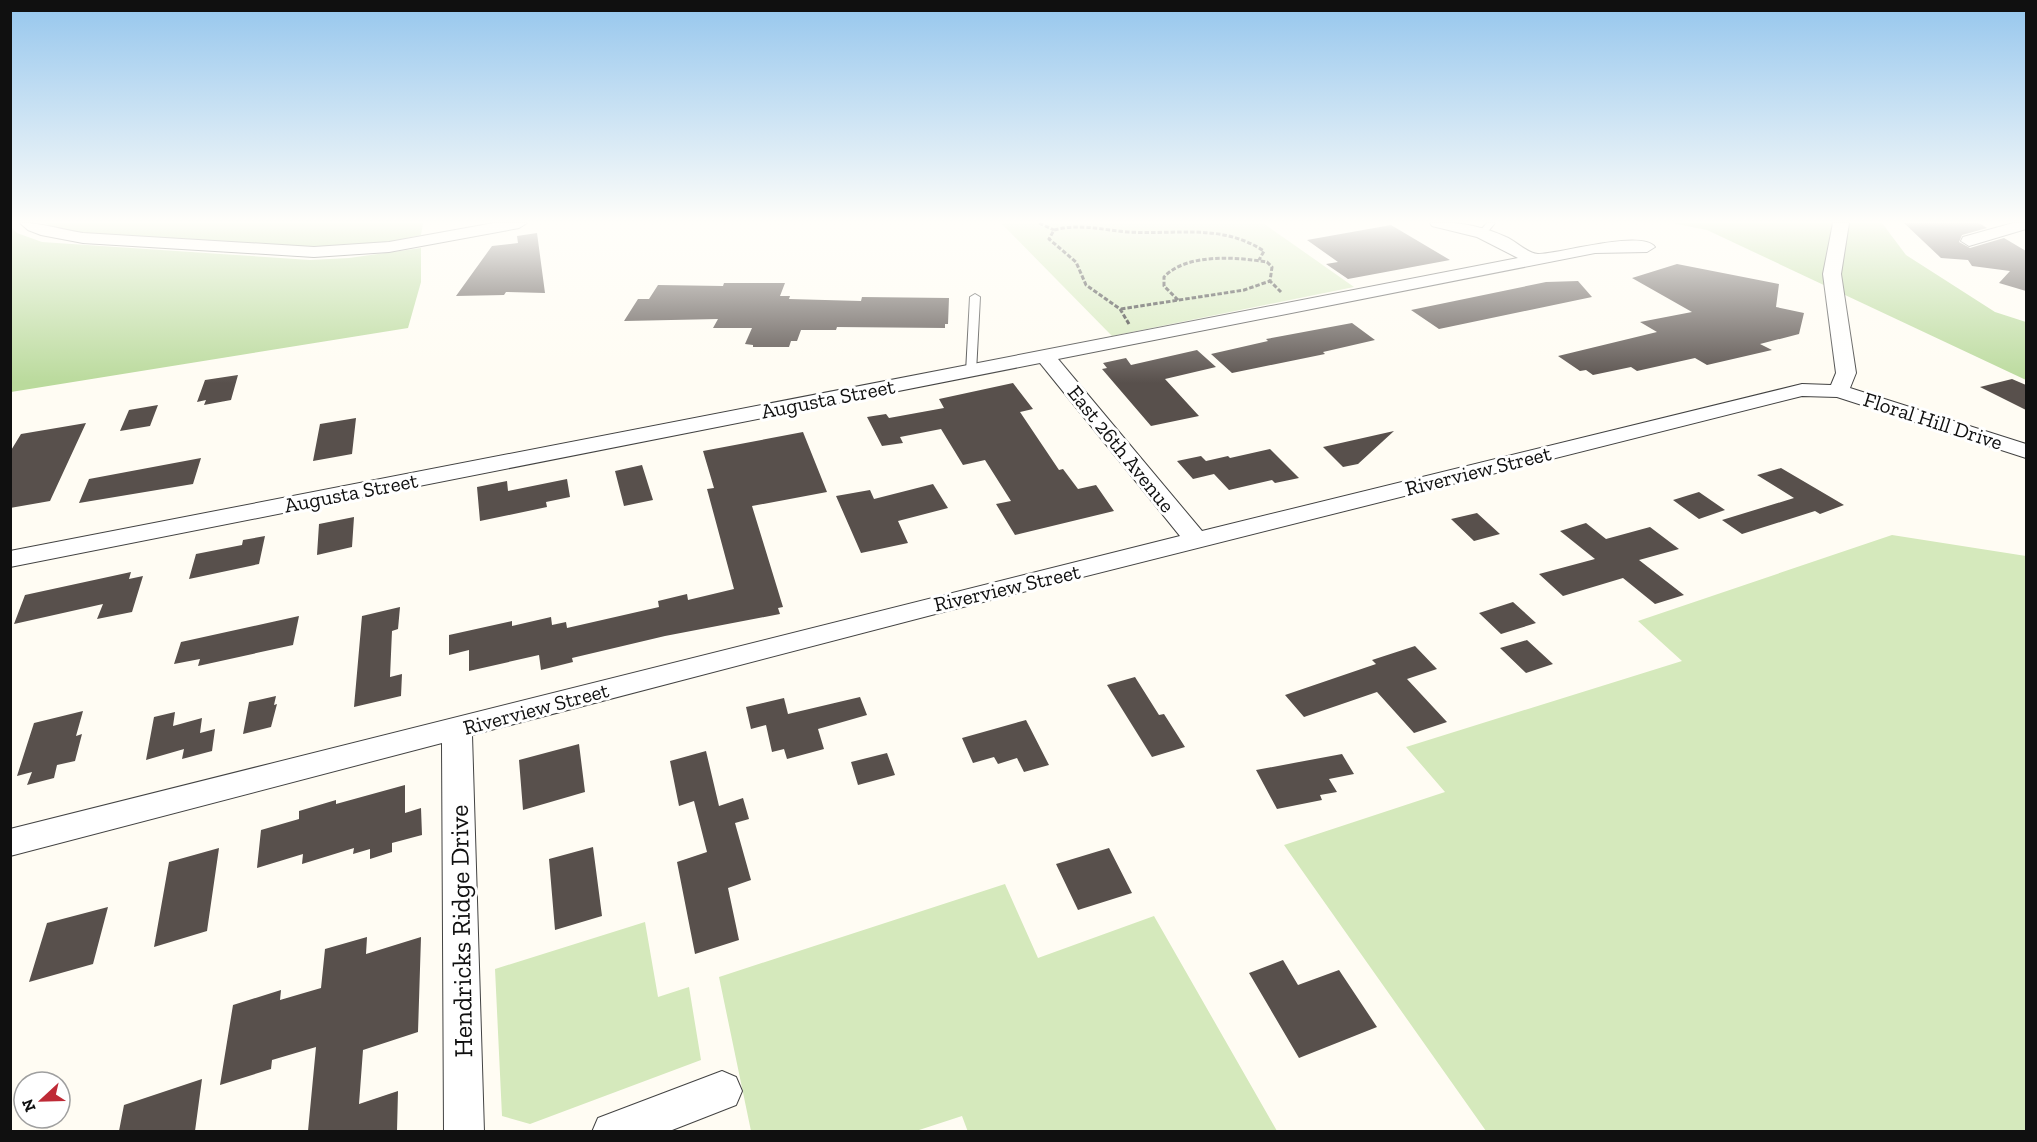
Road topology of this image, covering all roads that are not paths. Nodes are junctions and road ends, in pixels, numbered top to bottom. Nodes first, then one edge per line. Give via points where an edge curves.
1 (1451, 276) edge
2 (1832, 276) edge
3 (975, 297) dead end
4 (1045, 357) junction
5 (971, 372) junction
6 (1839, 391) junction
7 (2026, 451) edge
8 (1197, 541) junction
9 (10, 560) edge
10 (457, 730) junction
11 (10, 843) edge
12 (722, 1090) dead end
13 (464, 1131) edge
14 (612, 1131) edge

1 - 4 street, Augusta Street
2 - 6 street via 1846,373
3 - 5 lane
4 - 5 street, Augusta Street
4 - 8 street, East 26th Avenue
5 - 9 street, Augusta Street
6 - 7 street, Floral Hill Drive
6 - 8 street, Riverview Street via 1802,390
8 - 10 street, Riverview Street
10 - 11 street, Riverview Street
10 - 13 street, Hendricks Ridge Drive
12 - 14 street

